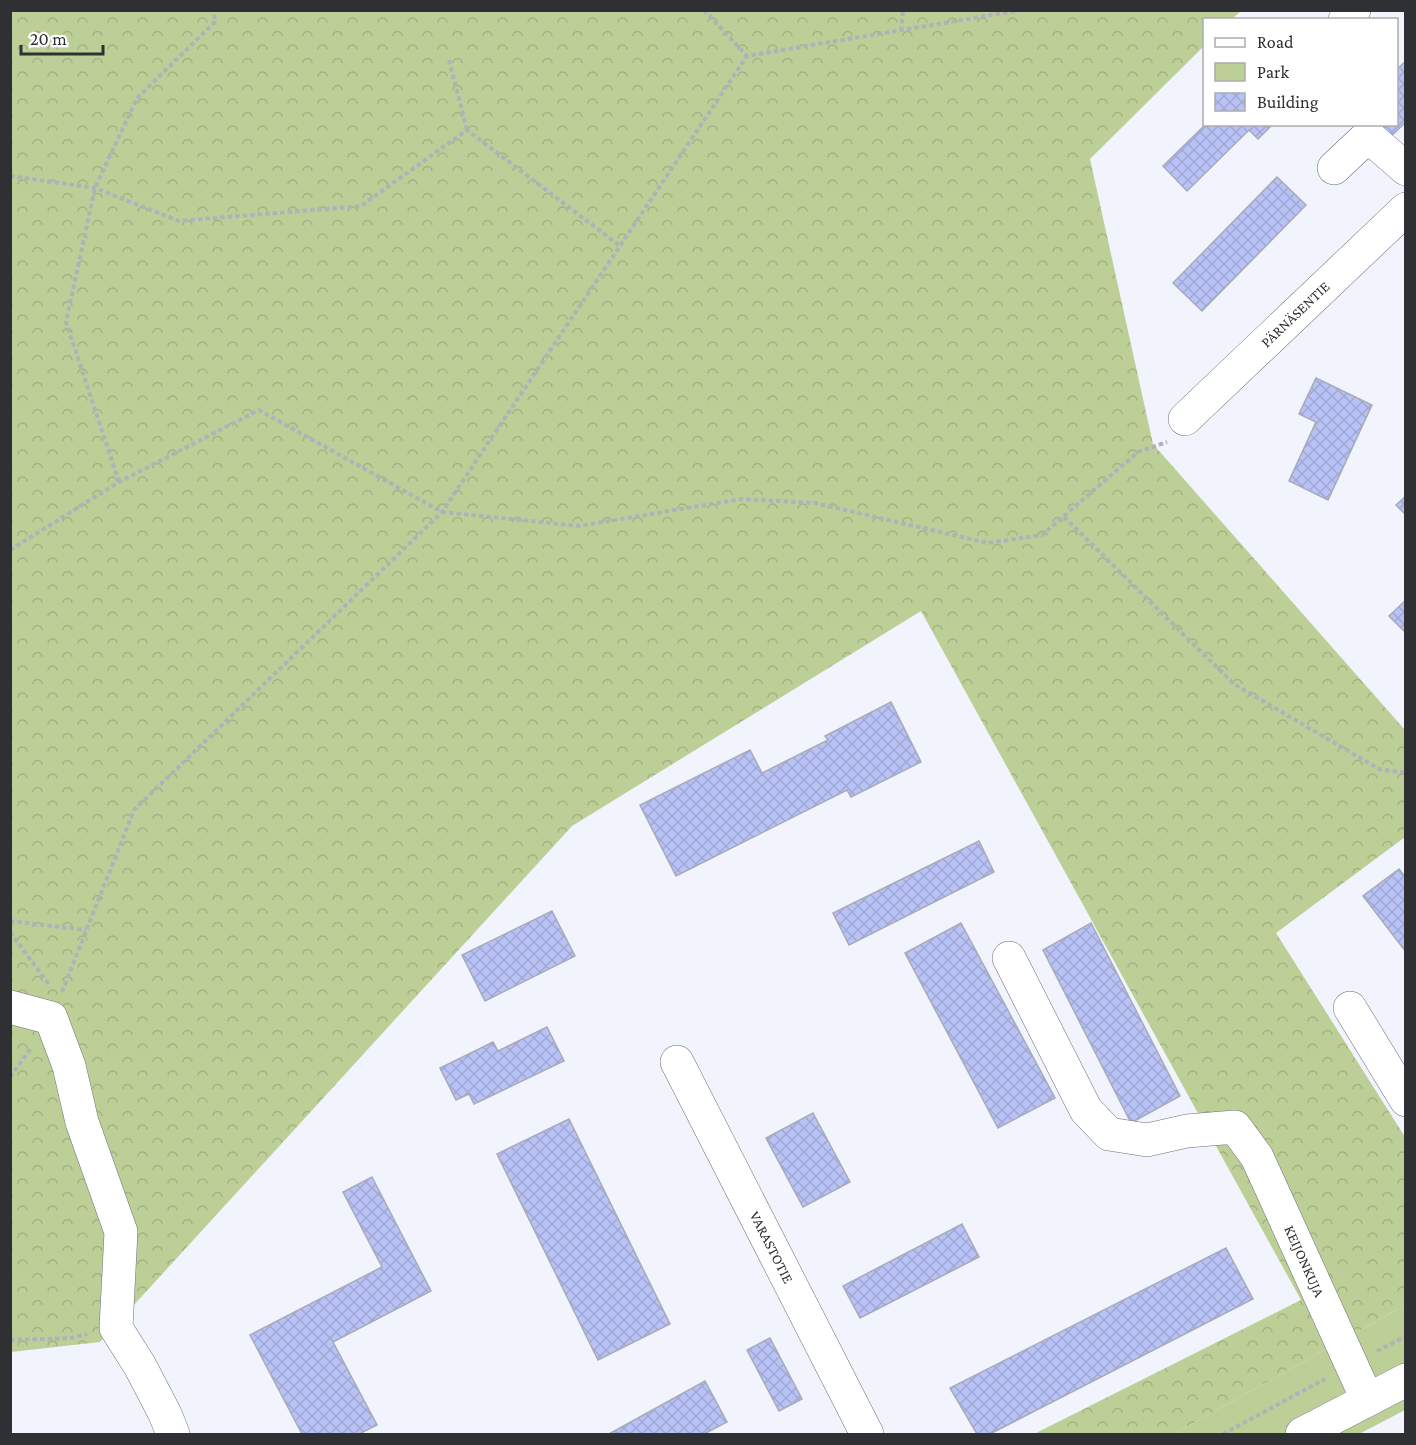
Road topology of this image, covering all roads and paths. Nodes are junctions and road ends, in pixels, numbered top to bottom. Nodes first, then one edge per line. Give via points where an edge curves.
1 (212, 10) edge
2 (704, 10) edge
3 (903, 10) edge
4 (1021, 10) edge
5 (901, 31) junction
6 (747, 56) junction
7 (449, 60) dead end
8 (467, 130) junction
9 (1334, 168) dead end
10 (1406, 168) edge
11 (10, 176) edge
12 (95, 188) junction
13 (1406, 209) edge
14 (620, 246) junction
15 (1185, 419) joint
16 (119, 482) junction
17 (442, 512) junction
18 (1064, 517) junction
19 (10, 550) edge
20 (1406, 773) edge
21 (10, 921) edge
22 (86, 930) junction
23 (10, 932) edge
24 (1009, 958) dead end
25 (10, 1007) edge
26 (55, 1008) junction
27 (1350, 1008) dead end
28 (677, 1062) dead end
29 (10, 1077) edge
30 (1406, 1100) edge
31 (116, 1328) junction
32 (1406, 1336) edge
33 (10, 1340) edge
34 (1351, 1365) junction
35 (1406, 1380) edge
36 (1367, 1399) junction
37 (173, 1434) edge
38 (867, 1434) edge
39 (1223, 1434) edge
40 (1302, 1434) edge

1 - 12 path via 216,21 137,98
2 - 6 path
3 - 5 path
4 - 5 path
5 - 6 path
6 - 14 path
7 - 8 path
8 - 12 path via 361,206 179,220
8 - 14 path
9 - 10 street via 1368,136
11 - 12 path
12 - 16 path via 66,322
13 - 15 street, PÄRNÄSENTIE
14 - 17 path
15 - 18 path via 1181,437 1138,452
16 - 17 path via 259,410
16 - 19 path
17 - 18 path via 579,526 742,499 815,503 988,543 1042,535
17 - 22 path via 134,810
18 - 20 path via 1234,684 1379,769
21 - 22 path
22 - 26 path
23 - 26 path
24 - 34 street, KEIJONKUJA via 1086,1110 1109,1134 1147,1140 1187,1131 1235,1127 1257,1157
25 - 26 street
26 - 29 path
26 - 31 street via 82,1122 121,1232
27 - 30 street
28 - 38 street, VARASTOTIE
31 - 33 path via 72,1338
31 - 37 street via 140,1366
32 - 34 path
34 - 36 street, KEIJONKUJA
34 - 39 path
35 - 36 street
36 - 40 street

